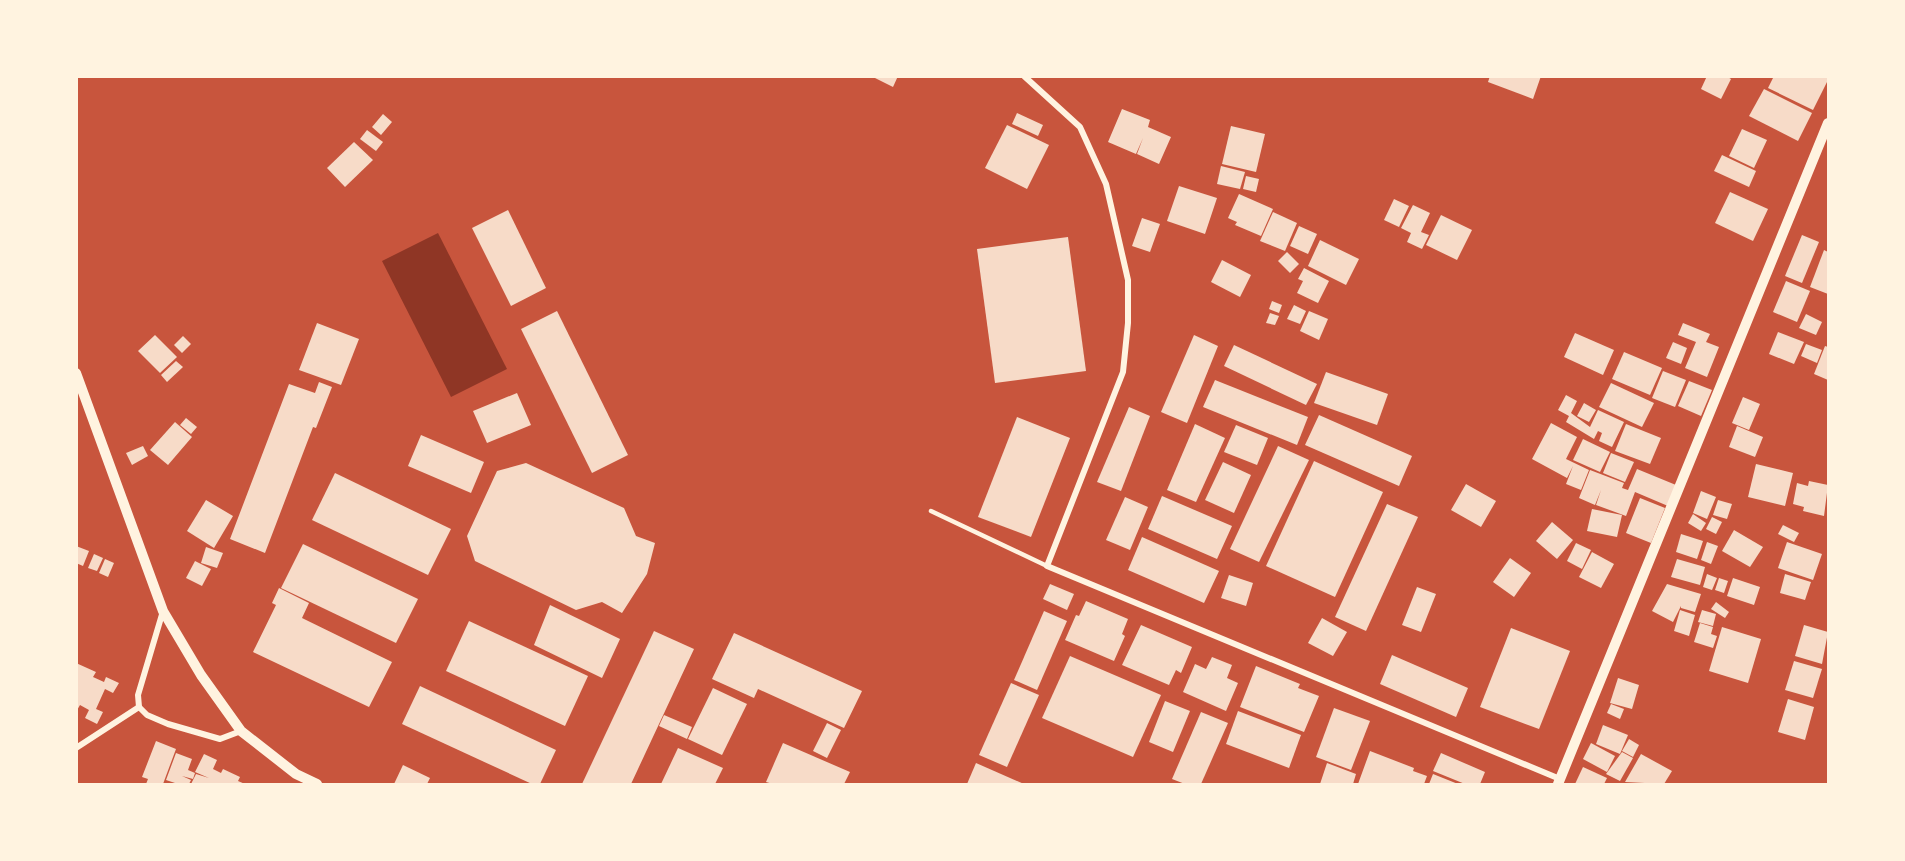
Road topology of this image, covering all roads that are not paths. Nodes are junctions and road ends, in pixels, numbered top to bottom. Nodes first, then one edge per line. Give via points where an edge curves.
1 (1024, 76) edge
2 (1828, 123) edge
3 (76, 373) edge
4 (931, 511) dead end
5 (1047, 566) junction
6 (163, 611) junction
7 (139, 707) junction
8 (241, 731) junction
9 (76, 748) edge
10 (1559, 782) edge
11 (317, 784) edge

1 - 5 street via 1080,127 1106,184 1128,280 1123,372
2 - 10 street
3 - 6 street
4 - 5 lane
5 - 10 street
6 - 7 street via 138,695
6 - 8 street via 201,675
7 - 8 street via 168,724 220,739
7 - 9 street
8 - 11 street via 296,774

